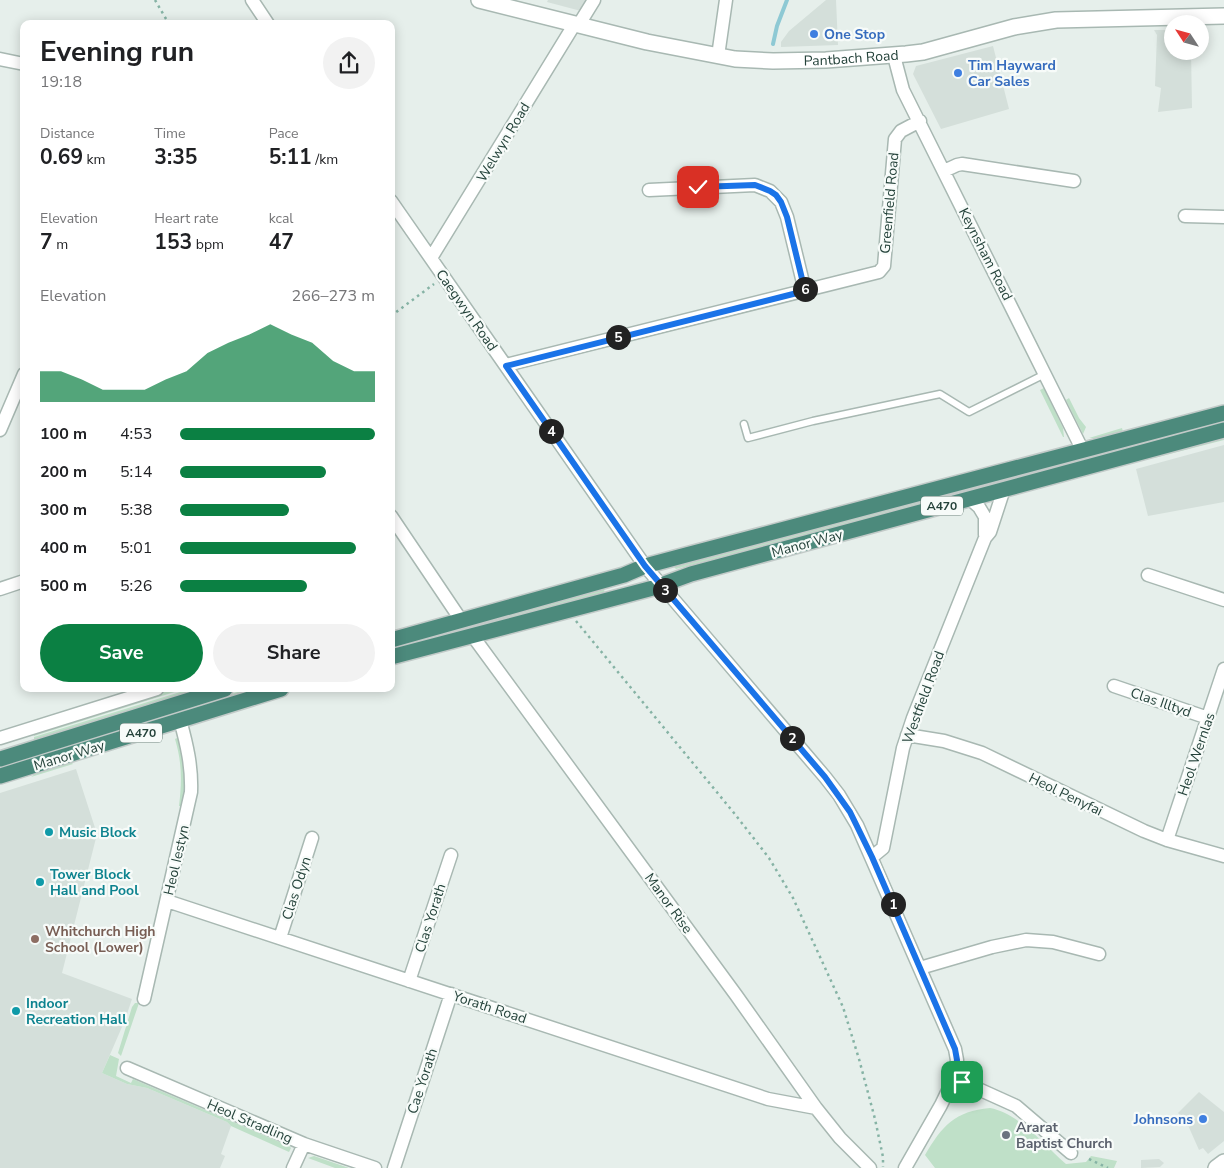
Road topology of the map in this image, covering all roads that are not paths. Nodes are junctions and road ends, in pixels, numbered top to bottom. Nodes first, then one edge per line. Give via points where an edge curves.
1 (252, 0) edge
2 (479, 0) edge
3 (594, 0) edge
4 (726, 0) edge
5 (1224, 16) edge
6 (265, 20) edge
7 (576, 25) junction
8 (718, 56) junction
9 (894, 56) junction
10 (0, 60) edge
11 (20, 63) edge
12 (920, 121) junction
13 (944, 171) junction
14 (1074, 181) dead end
15 (649, 190) dead end
16 (395, 207) edge
17 (1185, 216) dead end
18 (1224, 217) edge
19 (431, 258) junction
20 (805, 291) junction
21 (506, 366) junction
22 (1045, 374) junction
23 (20, 383) edge
24 (1224, 413) edge
25 (744, 424) dead end
26 (0, 430) edge
27 (1224, 430) edge
28 (1083, 451) junction
29 (1004, 490) junction
30 (970, 499) junction
31 (395, 522) edge
32 (985, 538) junction
33 (645, 566) junction
34 (1148, 575) dead end
35 (20, 583) edge
36 (661, 585) junction
37 (0, 589) edge
38 (1224, 600) edge
39 (461, 620) junction
40 (472, 635) junction
41 (395, 639) edge
42 (395, 656) edge
43 (1224, 669) edge
44 (1114, 686) dead end
45 (147, 692) edge
46 (215, 692) edge
47 (271, 692) edge
48 (1208, 718) junction
49 (180, 720) junction
50 (907, 735) junction
51 (0, 738) edge
52 (0, 759) edge
53 (0, 776) edge
54 (312, 838) dead end
55 (1167, 840) junction
56 (451, 855) dead end
57 (1224, 856) edge
58 (872, 857) junction
59 (167, 901) junction
60 (280, 938) junction
61 (1099, 954) dead end
62 (920, 968) junction
63 (409, 981) junction
64 (450, 994) junction
65 (144, 999) dead end
66 (126, 1068) dead end
67 (954, 1078) junction
68 (816, 1108) junction
69 (304, 1144) junction
70 (1071, 1153) dead end
71 (1224, 1162) edge
72 (357, 1165) edge
73 (293, 1168) edge
74 (376, 1168) edge
75 (394, 1168) edge
76 (870, 1168) edge
77 (905, 1168) edge
78 (1216, 1168) edge

1 - 6 street
2 - 7 street, Pantbach Road
3 - 7 street, Welwyn Road
4 - 8 street
5 - 9 street, Pantbach Road via 1056,20
7 - 8 street, Pantbach Road
7 - 19 street, Welwyn Road
8 - 9 street, Pantbach Road via 773,62
9 - 12 street, Keynsham Road via 903,90
10 - 11 street
12 - 13 street, Keynsham Road
12 - 20 street, Greenfield Road via 901,131 895,139 882,269
13 - 14 street via 962,164
13 - 22 street, Keynsham Road
15 - 20 street via 755,185 770,191 781,202 787,217
16 - 19 street, Caegwyn Road
17 - 18 street
19 - 21 street, Caegwyn Road
20 - 21 street, Greenfield Road
21 - 33 street, Caegwyn Road
22 - 25 lane via 969,412 940,394 748,438
22 - 28 street, Keynsham Road
23 - 26 street
24 - 28 highway, Manor Way / A470
27 - 29 highway, Manor Way / A470
28 - 33 highway, Manor Way / A470
29 - 30 highway, Manor Way / A470
29 - 32 street, Westfield Road
30 - 32 street, Westfield Road via 980,507 985,517
30 - 36 highway, Manor Way / A470
31 - 39 street
32 - 50 street, Westfield Road
33 - 36 street, Caegwyn Road
33 - 39 highway, Manor Way / A470 via 614,578
34 - 38 street
35 - 37 street
36 - 40 highway, Manor Way / A470
36 - 58 street, Caegwyn Road via 834,789 850,812
39 - 41 highway, Manor Way / A470
40 - 42 highway, Manor Way / A470
40 - 68 street, Manor Rise
43 - 48 street, Heol Wernlas
44 - 48 street, Clas Illtyd
45 - 51 street
46 - 52 highway, Manor Way / A470
47 - 49 highway, Manor Way / A470
48 - 55 street, Heol Wernlas
49 - 53 highway, Manor Way / A470
49 - 59 street, Heol Iestyn via 189,754 191,792
50 - 55 street, Heol Penyfai via 944,741 982,754
50 - 58 street, Westfield Road via 883,848
54 - 60 street, Clas Odyn
55 - 57 street, Heol Penyfai
56 - 63 street, Clas Yorath
58 - 62 street, Caegwyn Road
59 - 60 street, Yorath Road
59 - 65 street, Heol Iestyn
60 - 63 street, Yorath Road
61 - 62 street via 1053,942 1026,940
62 - 67 street, Caegwyn Road via 955,1049
63 - 64 street, Yorath Road
64 - 68 street, Yorath Road via 768,1099
64 - 75 street, Cae Yorath
66 - 69 street, Heol Stradling
67 - 70 street via 1016,1106
67 - 77 street, Caegwyn Road
68 - 76 street, Manor Rise
69 - 72 street, Heol Stradling
69 - 73 street
71 - 78 street
72 - 74 street, Heol Stradling

